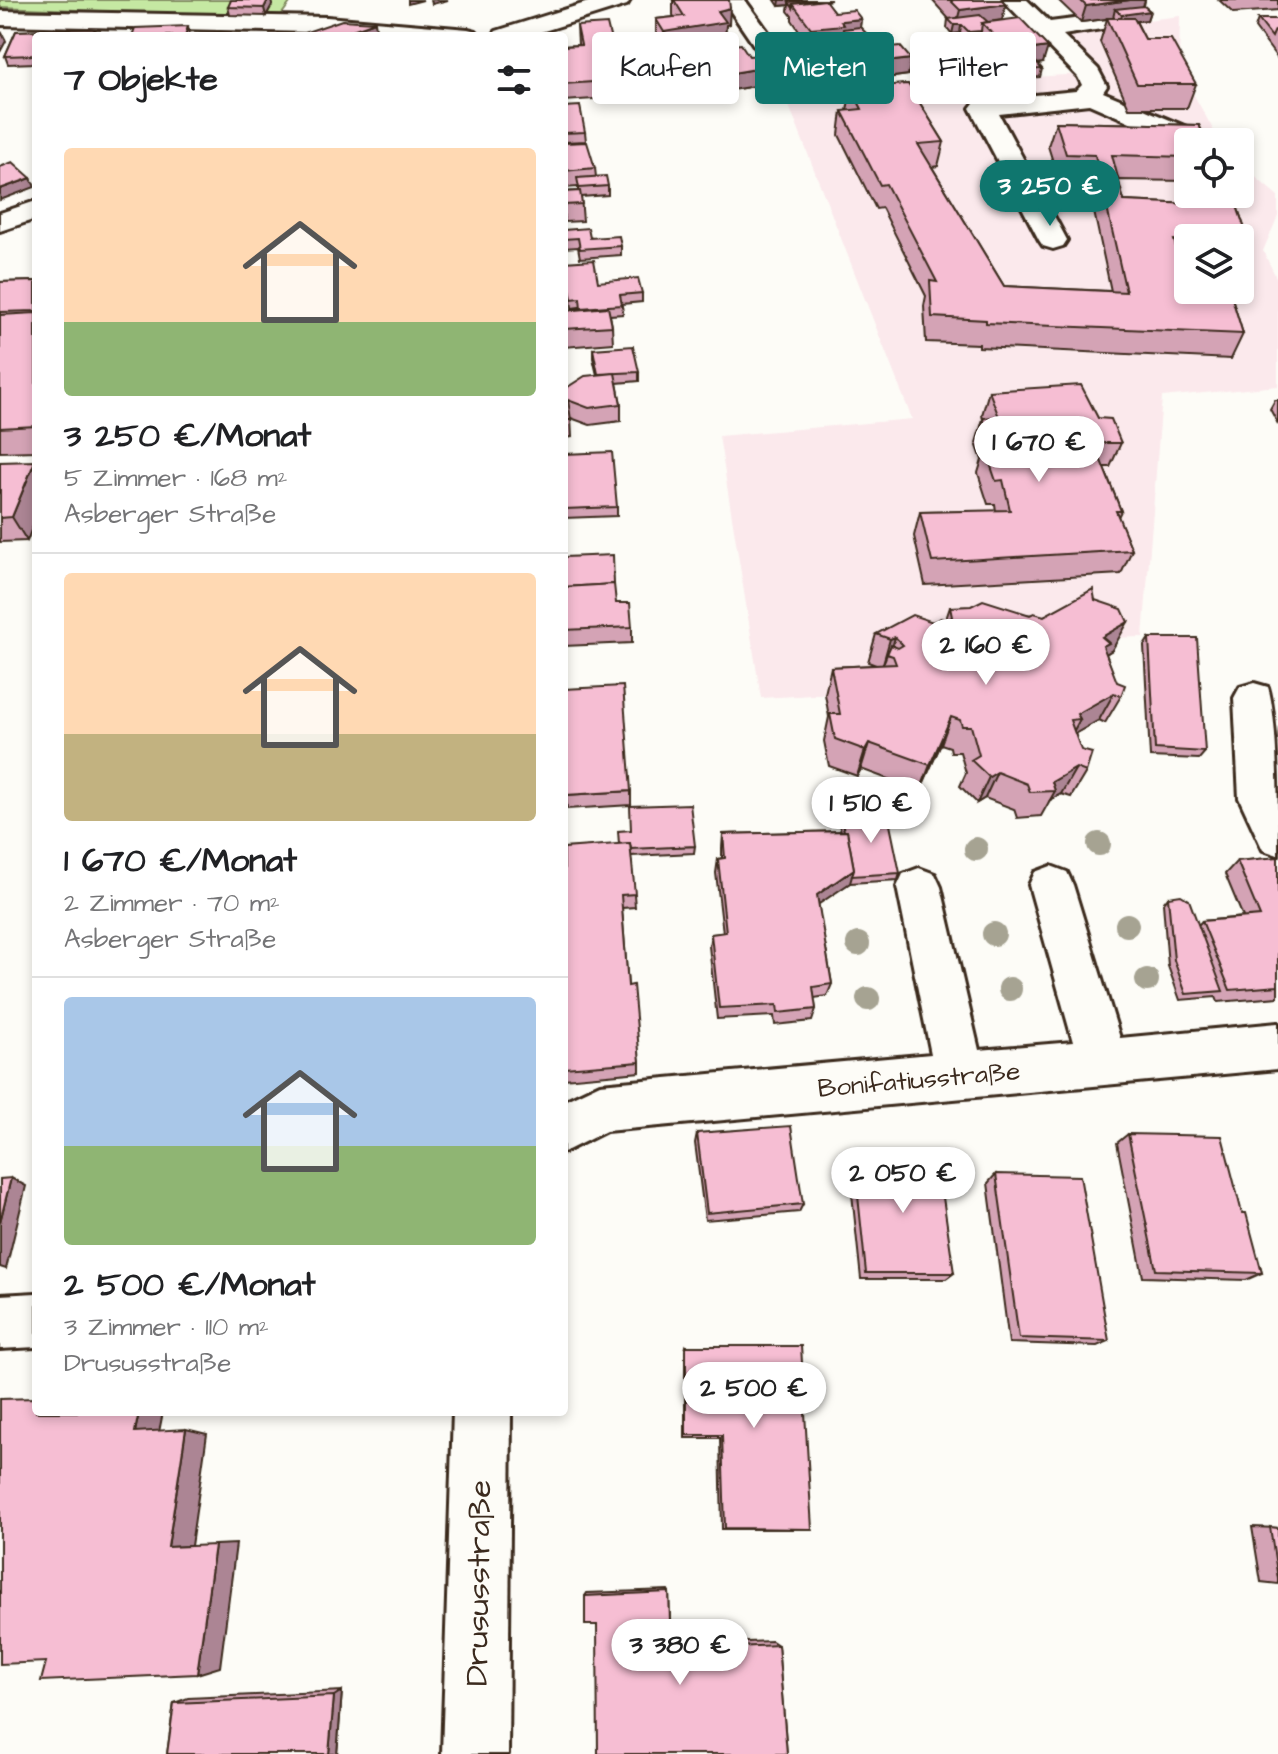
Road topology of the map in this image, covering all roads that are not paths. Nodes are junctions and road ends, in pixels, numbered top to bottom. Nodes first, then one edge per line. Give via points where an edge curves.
1 (619, 0) edge
2 (734, 0) edge
3 (1014, 0) edge
4 (0, 18) edge
5 (1113, 21) edge
6 (1044, 30) junction
7 (421, 32) edge
8 (517, 32) edge
9 (757, 32) edge
10 (1088, 84) junction
11 (1186, 125) edge
12 (32, 211) edge
13 (0, 223) edge
14 (1053, 240) dead end
15 (1254, 698) dead end
16 (1278, 837) edge
17 (1051, 885) dead end
18 (919, 887) dead end
19 (1278, 1046) edge
20 (1104, 1064) junction
21 (960, 1076) junction
22 (568, 1126) edge
23 (32, 1320) edge
24 (0, 1322) edge
25 (482, 1416) edge
26 (475, 1754) edge

1 - 8 street
2 - 9 street
3 - 6 street
4 - 7 street via 327,24
5 - 6 street
6 - 10 street
10 - 11 street via 1159,125
10 - 14 street via 1083,98 983,108
12 - 13 street
15 - 16 street via 1260,798
17 - 20 street
18 - 21 street
19 - 20 street, Bonifatiusstraße
20 - 21 street, Bonifatiusstraße
21 - 22 street, Bonifatiusstraße via 600,1108
23 - 24 street
25 - 26 street, Drususstraße

